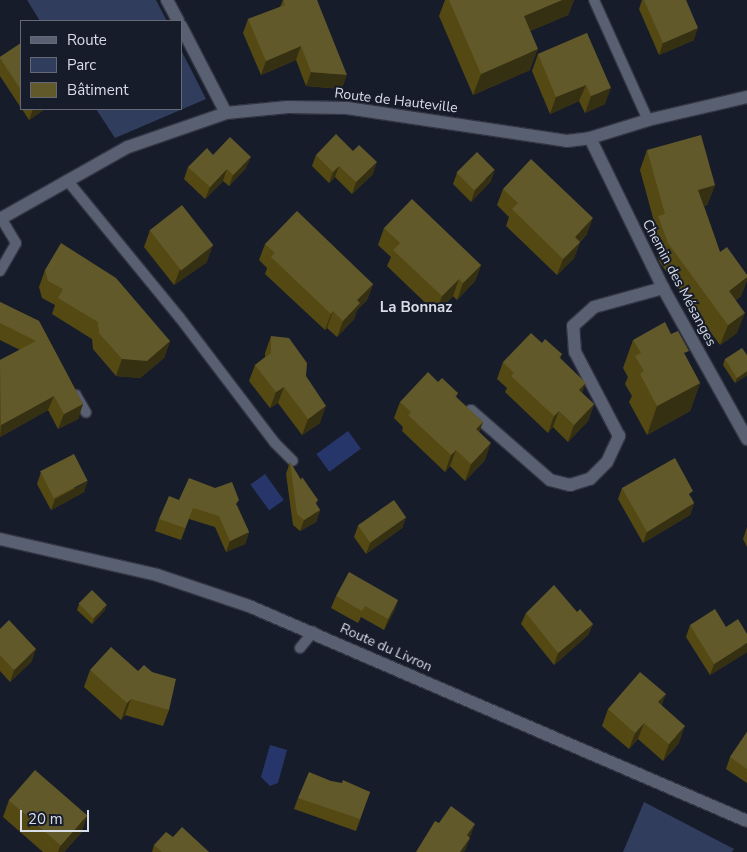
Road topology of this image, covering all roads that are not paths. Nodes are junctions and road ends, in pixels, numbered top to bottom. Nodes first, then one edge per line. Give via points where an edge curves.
1 (167, 0) edge
2 (594, 0) edge
3 (177, 20) edge
4 (182, 28) edge
5 (747, 97) edge
6 (226, 113) junction
7 (648, 120) junction
8 (590, 138) junction
9 (67, 180) junction
10 (0, 219) edge
11 (0, 271) edge
12 (663, 288) junction
13 (72, 386) edge
14 (460, 401) edge
15 (86, 412) dead end
16 (747, 439) edge
17 (293, 461) dead end
18 (0, 539) edge
19 (313, 632) junction
20 (300, 648) dead end
21 (747, 821) edge

1 - 3 street
2 - 7 lane
4 - 6 street
5 - 7 street, Route de Hauteville
6 - 8 street, Route de Hauteville via 288,107 347,108 539,138 568,141
6 - 9 street, Route de Hauteville via 128,147
7 - 8 street, Route de Hauteville
8 - 12 street, Chemin des Mésanges
9 - 10 street, Route de Hauteville
9 - 17 lane via 180,318 275,443
10 - 11 lane via 16,242
12 - 14 street via 594,307 573,326 571,340 575,352 619,436 607,462 584,482 562,485 543,476
12 - 16 street, Chemin des Mésanges
13 - 15 lane
18 - 19 street, Route du Livron via 200,588
19 - 20 lane
19 - 21 street, Route du Livron

